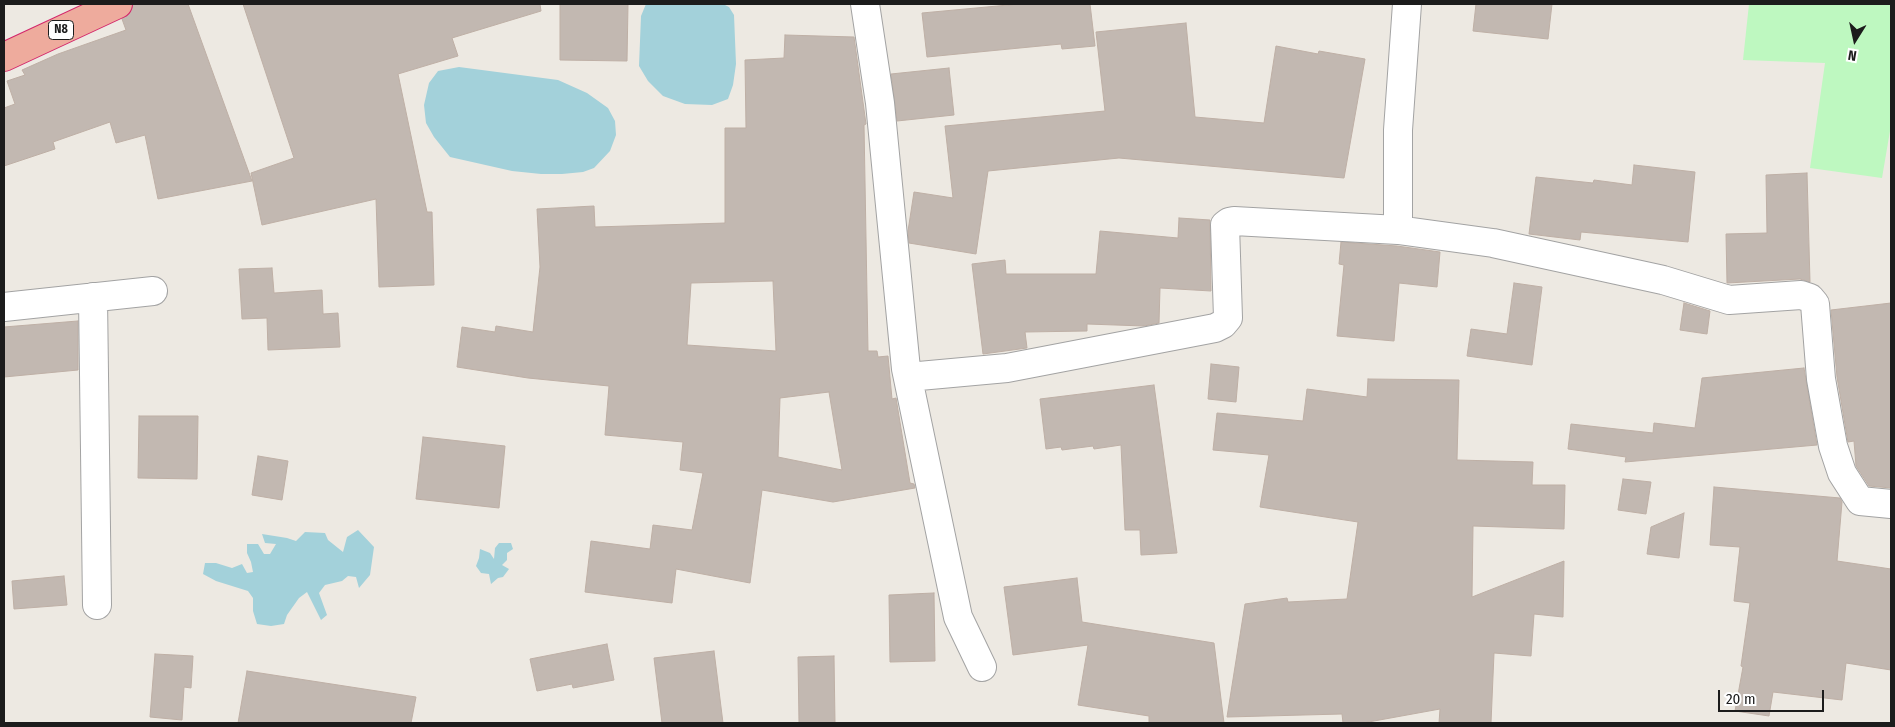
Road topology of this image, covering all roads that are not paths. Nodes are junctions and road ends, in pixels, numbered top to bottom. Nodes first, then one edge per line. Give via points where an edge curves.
1 (118, 4) edge
2 (865, 4) edge
3 (1408, 4) edge
4 (4, 57) edge
5 (1398, 230) junction
6 (154, 291) dead end
7 (93, 297) junction
8 (4, 306) edge
9 (908, 377) junction
10 (1891, 504) edge
11 (96, 605) dead end
12 (982, 667) dead end

1 - 4 highway, N8
2 - 9 street via 880,103
3 - 5 street via 1398,130
5 - 9 street via 1234,220 1225,226 1228,318 1216,328 1007,368
5 - 10 street via 1502,245 1663,280 1729,300 1801,295 1810,298 1814,304 1833,446 1842,472 1860,501
6 - 7 street
7 - 8 street
7 - 11 street
9 - 12 street via 958,617

